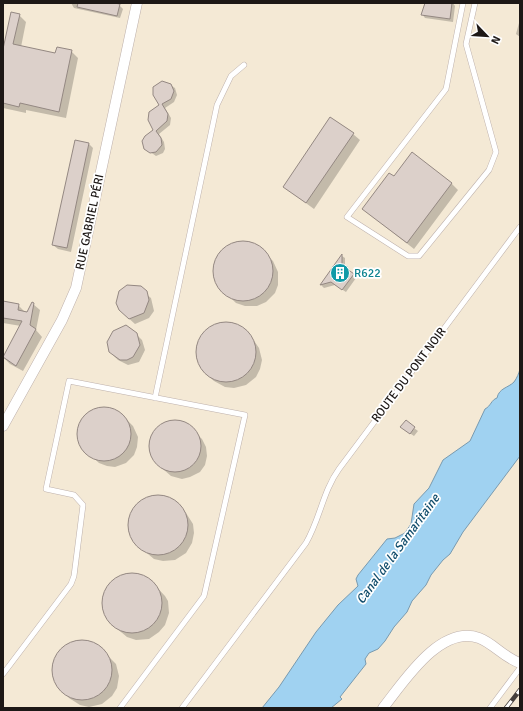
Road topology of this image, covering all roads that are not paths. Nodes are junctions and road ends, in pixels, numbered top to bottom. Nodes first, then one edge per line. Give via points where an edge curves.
1 (137, 3) edge
2 (463, 3) edge
3 (475, 3) edge
4 (244, 65) dead end
5 (520, 227) edge
6 (156, 398) junction
7 (3, 426) edge
8 (520, 664) edge
9 (520, 668) edge
10 (3, 674) edge
11 (120, 708) edge
12 (182, 708) edge
13 (383, 708) edge
14 (490, 708) edge

1 - 7 street, RUE GABRIEL PÉRI via 76,288 62,320
2 - 3 lane via 446,89 347,217 408,256 419,256 489,170 496,152 466,44
4 - 6 lane via 231,76 218,105
5 - 12 lane, ROUTE DU PONT NOIR via 334,475 313,531 302,549
6 - 10 lane via 69,381 46,489 74,495 82,505 74,576 71,584
6 - 11 lane via 245,415 204,596
8 - 13 street via 477,637 451,639 424,658
9 - 14 lane

